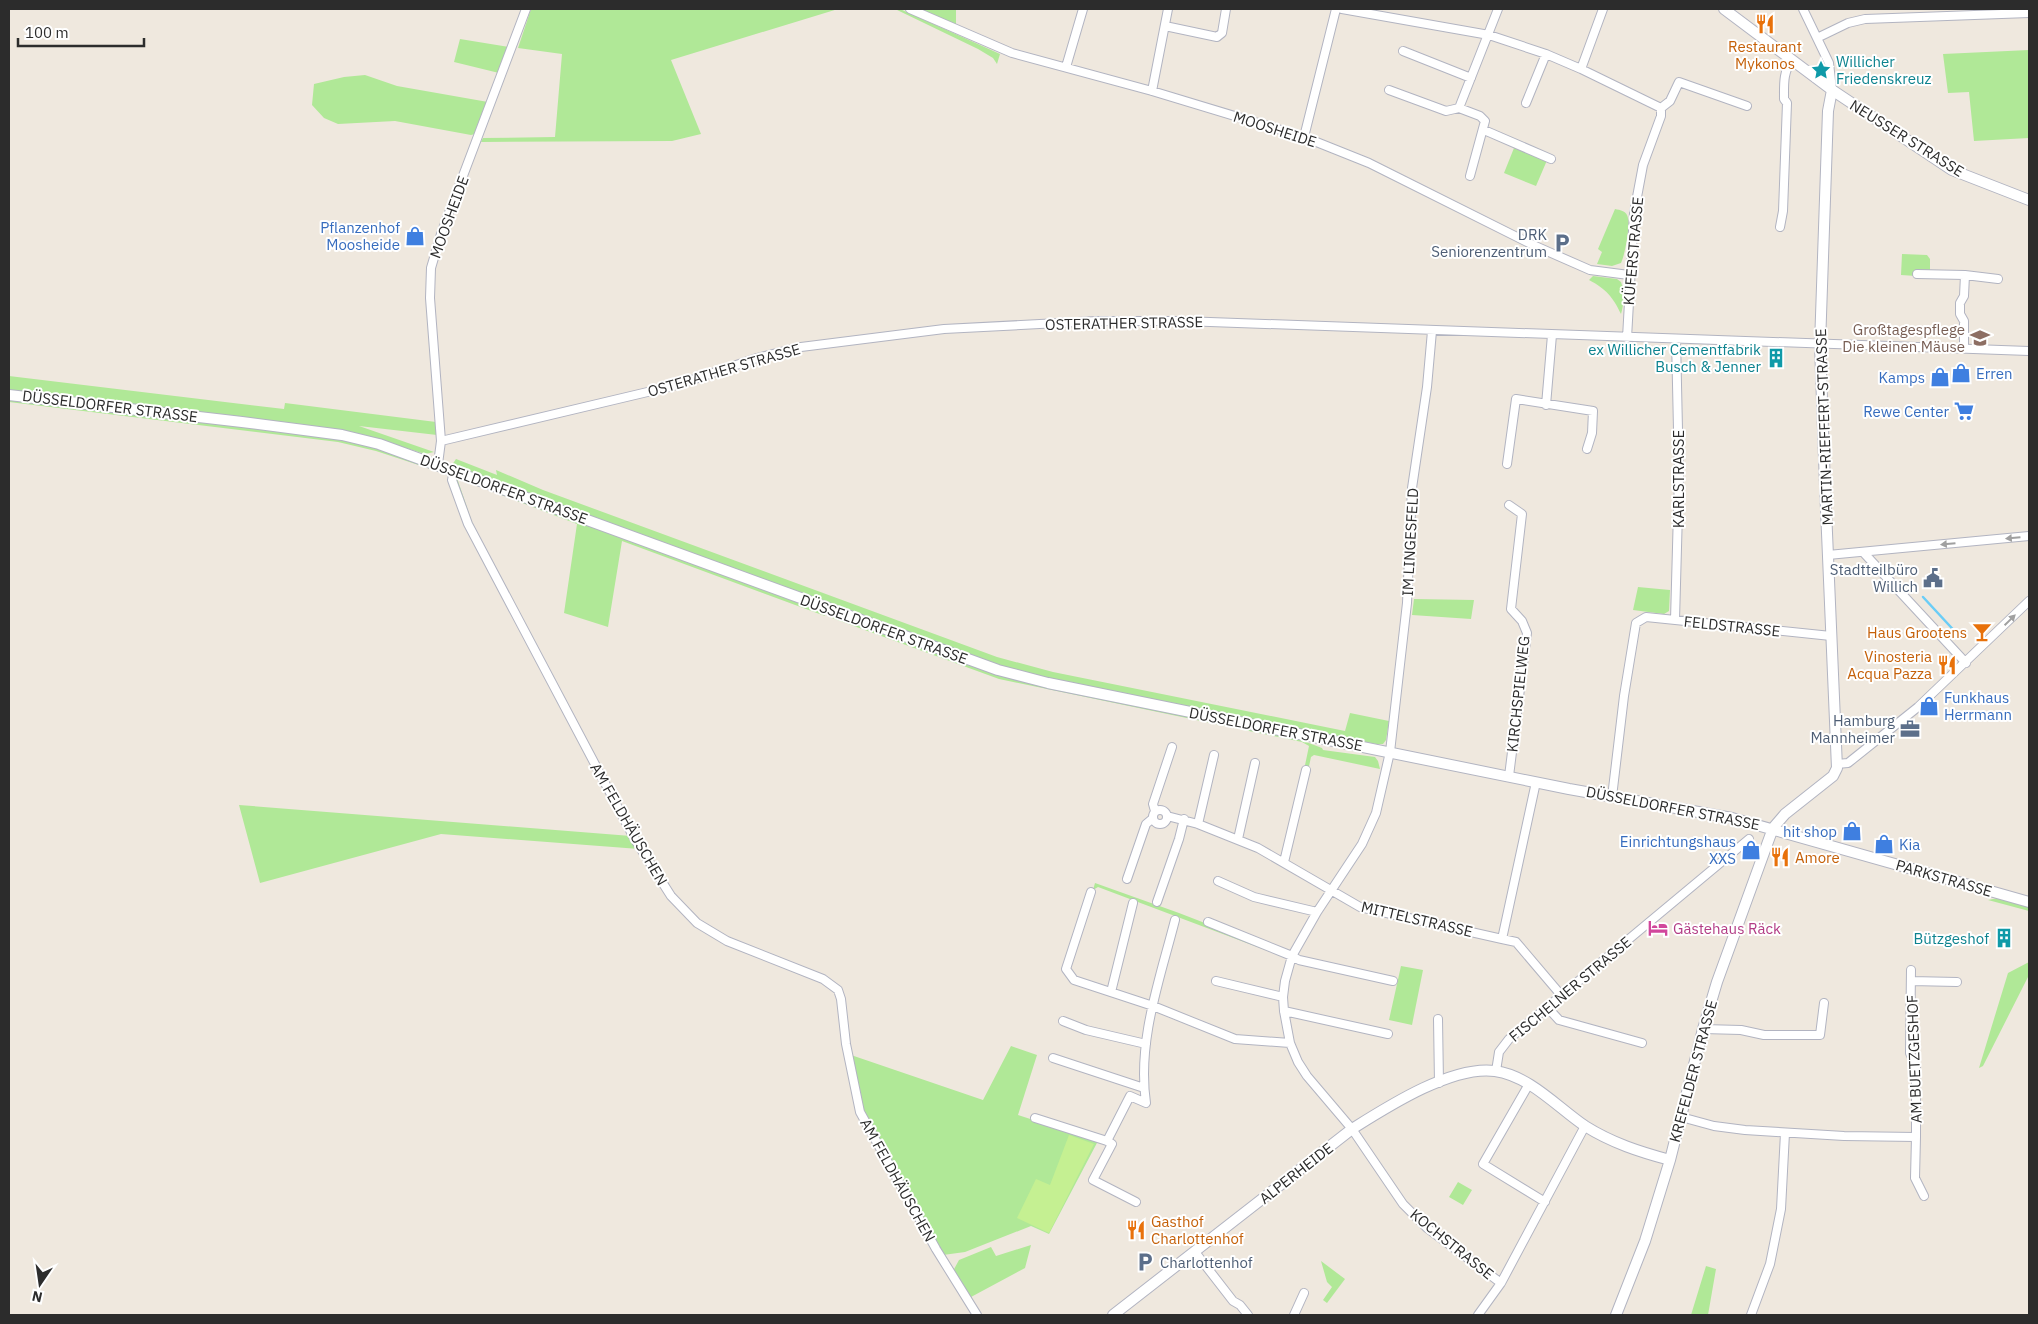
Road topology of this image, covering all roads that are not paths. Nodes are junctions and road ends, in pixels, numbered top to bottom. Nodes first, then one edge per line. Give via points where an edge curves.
1 (526, 9) edge
2 (910, 9) edge
3 (1083, 9) edge
4 (1168, 9) edge
5 (1226, 9) edge
6 (1336, 9) edge
7 (1342, 9) edge
8 (1498, 9) edge
9 (1603, 9) edge
10 (1724, 9) edge
11 (1803, 9) edge
12 (2029, 13) edge
13 (1165, 26) junction
14 (1489, 35) junction
15 (1817, 38) junction
16 (1403, 51) dead end
17 (1546, 54) junction
18 (1792, 60) junction
19 (1066, 67) junction
20 (1581, 69) junction
21 (1471, 78) junction
22 (1389, 90) dead end
23 (1832, 90) junction
24 (1152, 92) junction
25 (1526, 103) dead end
26 (1747, 106) dead end
27 (1459, 108) junction
28 (1662, 108) junction
29 (1484, 130) junction
30 (1304, 137) junction
31 (1552, 159) dead end
32 (1470, 176) dead end
33 (2029, 200) edge
34 (1780, 227) dead end
35 (1917, 274) dead end
36 (1629, 275) junction
37 (1965, 275) junction
38 (1998, 279) dead end
39 (1432, 331) junction
40 (1552, 335) junction
41 (1627, 338) junction
42 (1676, 339) junction
43 (1820, 344) junction
44 (1964, 349) junction
45 (2029, 351) edge
46 (9, 395) edge
47 (1546, 404) junction
48 (441, 441) junction
49 (1587, 449) dead end
50 (438, 464) junction
51 (1507, 464) dead end
52 (454, 470) junction
53 (1509, 504) dead end
54 (2029, 536) edge
55 (1863, 552) junction
56 (1828, 555) junction
57 (2029, 601) edge
58 (1675, 620) junction
59 (1831, 636) junction
60 (1966, 663) junction
61 (1172, 747) dead end
62 (1390, 752) junction
63 (1214, 755) dead end
64 (1256, 763) dead end
65 (1838, 764) junction
66 (1306, 770) dead end
67 (1509, 776) junction
68 (1536, 782) junction
69 (1612, 797) junction
70 (1154, 815) junction
71 (1167, 816) junction
72 (1184, 819) junction
73 (1198, 824) junction
74 (1773, 828) junction
75 (1749, 838) dead end
76 (1238, 839) junction
77 (1284, 862) junction
78 (1126, 879) dead end
79 (1218, 881) dead end
80 (1330, 891) junction
81 (1091, 892) dead end
82 (1157, 902) dead end
83 (2029, 902) edge
84 (1133, 903) dead end
85 (1317, 912) junction
86 (1174, 920) dead end
87 (1208, 922) dead end
88 (1502, 939) junction
89 (1292, 956) junction
90 (1912, 970) dead end
91 (1216, 981) dead end
92 (1393, 981) dead end
93 (1911, 981) junction
94 (1957, 982) dead end
95 (1111, 992) junction
96 (1561, 995) junction
97 (1283, 997) junction
98 (1824, 1003) dead end
99 (1153, 1006) junction
100 (1548, 1007) junction
101 (1284, 1011) junction
102 (1438, 1019) dead end
103 (1063, 1021) dead end
104 (1702, 1029) junction
105 (1388, 1034) dead end
106 (1290, 1043) junction
107 (1642, 1043) dead end
108 (1146, 1044) junction
109 (1053, 1058) dead end
110 (1496, 1071) junction
111 (1439, 1083) junction
112 (1529, 1084) junction
113 (1144, 1088) junction
114 (1680, 1117) junction
115 (1035, 1118) dead end
116 (1585, 1126) junction
117 (1352, 1129) junction
118 (1785, 1133) junction
119 (1916, 1137) junction
120 (1107, 1141) junction
121 (1670, 1160) junction
122 (1924, 1196) dead end
123 (1136, 1202) dead end
124 (1545, 1202) junction
125 (1195, 1252) junction
126 (1501, 1283) junction
127 (1304, 1293) dead end
128 (977, 1315) edge
129 (1113, 1315) edge
130 (1248, 1315) edge
131 (1294, 1315) edge
132 (1478, 1315) edge
133 (1616, 1315) edge
134 (1751, 1315) edge

1 - 48 street, MOOSHEIDE via 431,268 430,308
2 - 19 street, MOOSHEIDE via 1012,53
3 - 19 street
4 - 13 street
5 - 13 street via 1222,33 1217,37
6 - 30 street
7 - 14 street
8 - 14 street
9 - 20 street
10 - 18 street, NEUSSER STRASSE
11 - 15 street
12 - 15 street via 1865,19 1848,23
13 - 24 street
14 - 17 street
14 - 21 street
15 - 23 street via 1830,68
16 - 21 street
17 - 20 street
17 - 25 street
18 - 23 street, NEUSSER STRASSE
18 - 34 street via 1785,73 1784,99 1787,103
19 - 24 street, MOOSHEIDE
20 - 28 street
21 - 27 street
22 - 27 street via 1446,111
23 - 33 street, NEUSSER STRASSE via 1952,170
23 - 43 street, MARTIN-RIEFFERT-STRASSE via 1828,111
24 - 30 street, MOOSHEIDE
26 - 28 street via 1679,82
27 - 29 street via 1480,116 1485,121
28 - 36 street, KÜFERSTRASSE via 1637,194
29 - 31 street
29 - 32 street
30 - 36 street, MOOSHEIDE via 1369,163 1590,270
35 - 37 street
36 - 41 street, KÜFERSTRASSE
37 - 38 street
37 - 44 street via 1964,296 1960,303
39 - 40 street, OSTERATHER STRASSE
39 - 48 street, OSTERATHER STRASSE via 1155,320 918,332 790,350 677,385
39 - 62 street, IM LINGESFELD via 1412,488 1407,603
40 - 41 street, OSTERATHER STRASSE
40 - 47 street
41 - 42 street, OSTERATHER STRASSE
42 - 43 street, OSTERATHER STRASSE
42 - 58 street, KARLSTRASSE via 1679,475
43 - 44 street, OSTERATHER STRASSE
43 - 56 street, MARTIN-RIEFFERT-STRASSE
44 - 45 street, OSTERATHER STRASSE
46 - 50 street, DÜSSELDORFER STRASSE via 342,435
47 - 49 street via 1594,411
47 - 51 street via 1516,399
48 - 50 street, MOOSHEIDE
50 - 52 street, DÜSSELDORFER STRASSE
52 - 62 street, DÜSSELDORFER STRASSE via 998,670
52 - 128 street, AM FELDHÄUSCHEN via 452,480 468,524 634,838 670,896 697,924 823,979 838,990 860,1112 936,1249
53 - 67 street, KIRCHSPIELWEG via 1522,514 1511,609 1522,621 1526,632
54 -> 55 street
55 - 56 street
55 - 60 street
56 - 59 street, MARTIN-RIEFFERT-STRASSE
60 -> 57 street
58 - 59 street, FELDSTRASSE
58 - 69 street, FELDSTRASSE via 1646,617 1636,623
59 - 65 street, MARTIN-RIEFFERT-STRASSE
60 - 65 street via 1866,749 1848,763
61 - 70 street via 1153,804
62 - 67 street, DÜSSELDORFER STRASSE
62 - 80 street, IM LINGESFELD via 1376,813 1362,844
63 - 73 street
64 - 76 street
65 - 74 street via 1833,776 1787,812
66 - 77 street
67 - 68 street, DÜSSELDORFER STRASSE
68 - 69 street, DÜSSELDORFER STRASSE
68 - 88 street
69 - 74 street, DÜSSELDORFER STRASSE via 1719,815
70 - 71 street, MITTELSTRASSE via 1162,809
70 - 71 street, MITTELSTRASSE via 1155,823 1162,824
70 - 78 street via 1146,824
71 - 72 street, MITTELSTRASSE
72 - 73 street, MITTELSTRASSE
72 - 82 street
73 - 76 street, MITTELSTRASSE
74 - 83 street, PARKSTRASSE
74 - 104 street, KREFELDER STRASSE
75 - 96 street, FISCHELNER STRASSE
76 - 77 street, MITTELSTRASSE
77 - 80 street, MITTELSTRASSE
79 - 85 street via 1254,897
80 - 85 street, IM LINGESFELD
80 - 88 street, MITTELSTRASSE via 1360,907
81 - 95 street via 1066,970 1074,980
84 - 95 street
85 - 89 street, IM LINGESFELD
86 - 99 street
87 - 89 street
88 - 96 street, MITTELSTRASSE via 1516,942
89 - 92 street
89 - 97 street, KOCHSTRASSE
90 - 93 street, AM BUETZGESHOF
91 - 97 street
93 - 94 street, AM BUETZGESHOF
93 - 119 street, AM BUETZGESHOF via 1910,1053 1916,1067
95 - 99 street
96 - 100 street, FISCHELNER STRASSE
97 - 101 street, KOCHSTRASSE
98 - 104 street via 1820,1035 1764,1036 1741,1030
99 - 106 street via 1235,1039
99 - 108 street
100 - 107 street via 1558,1020
100 - 110 street, FISCHELNER STRASSE via 1509,1039 1499,1052
101 - 105 street
101 - 106 street, KOCHSTRASSE
102 - 111 street
103 - 108 street via 1086,1030
104 - 114 street, KREFELDER STRASSE
106 - 117 street, KOCHSTRASSE via 1308,1076
108 - 113 street
109 - 113 street
110 - 111 street via 1464,1073
110 - 112 street
111 - 117 street, ALPERHEIDE via 1392,1104
112 - 116 street
112 - 124 street via 1483,1164
113 - 120 street via 1146,1103 1130,1096
114 - 118 street, AM BUETZGESHOF via 1714,1126
114 - 121 street, KREFELDER STRASSE
115 - 120 street
116 - 121 street via 1618,1144
116 - 124 street
117 - 125 street, ALPERHEIDE
117 - 126 street, KOCHSTRASSE via 1414,1216
118 - 119 street, AM BUETZGESHOF
118 - 134 street via 1781,1209 1770,1264
119 - 122 street, AM BUETZGESHOF via 1915,1178
120 - 123 street via 1112,1144 1093,1180
121 - 133 street, KREFELDER STRASSE via 1645,1241
124 - 126 street
125 - 129 street, ALPERHEIDE
125 - 130 street via 1232,1301
126 - 132 street
127 - 131 street

